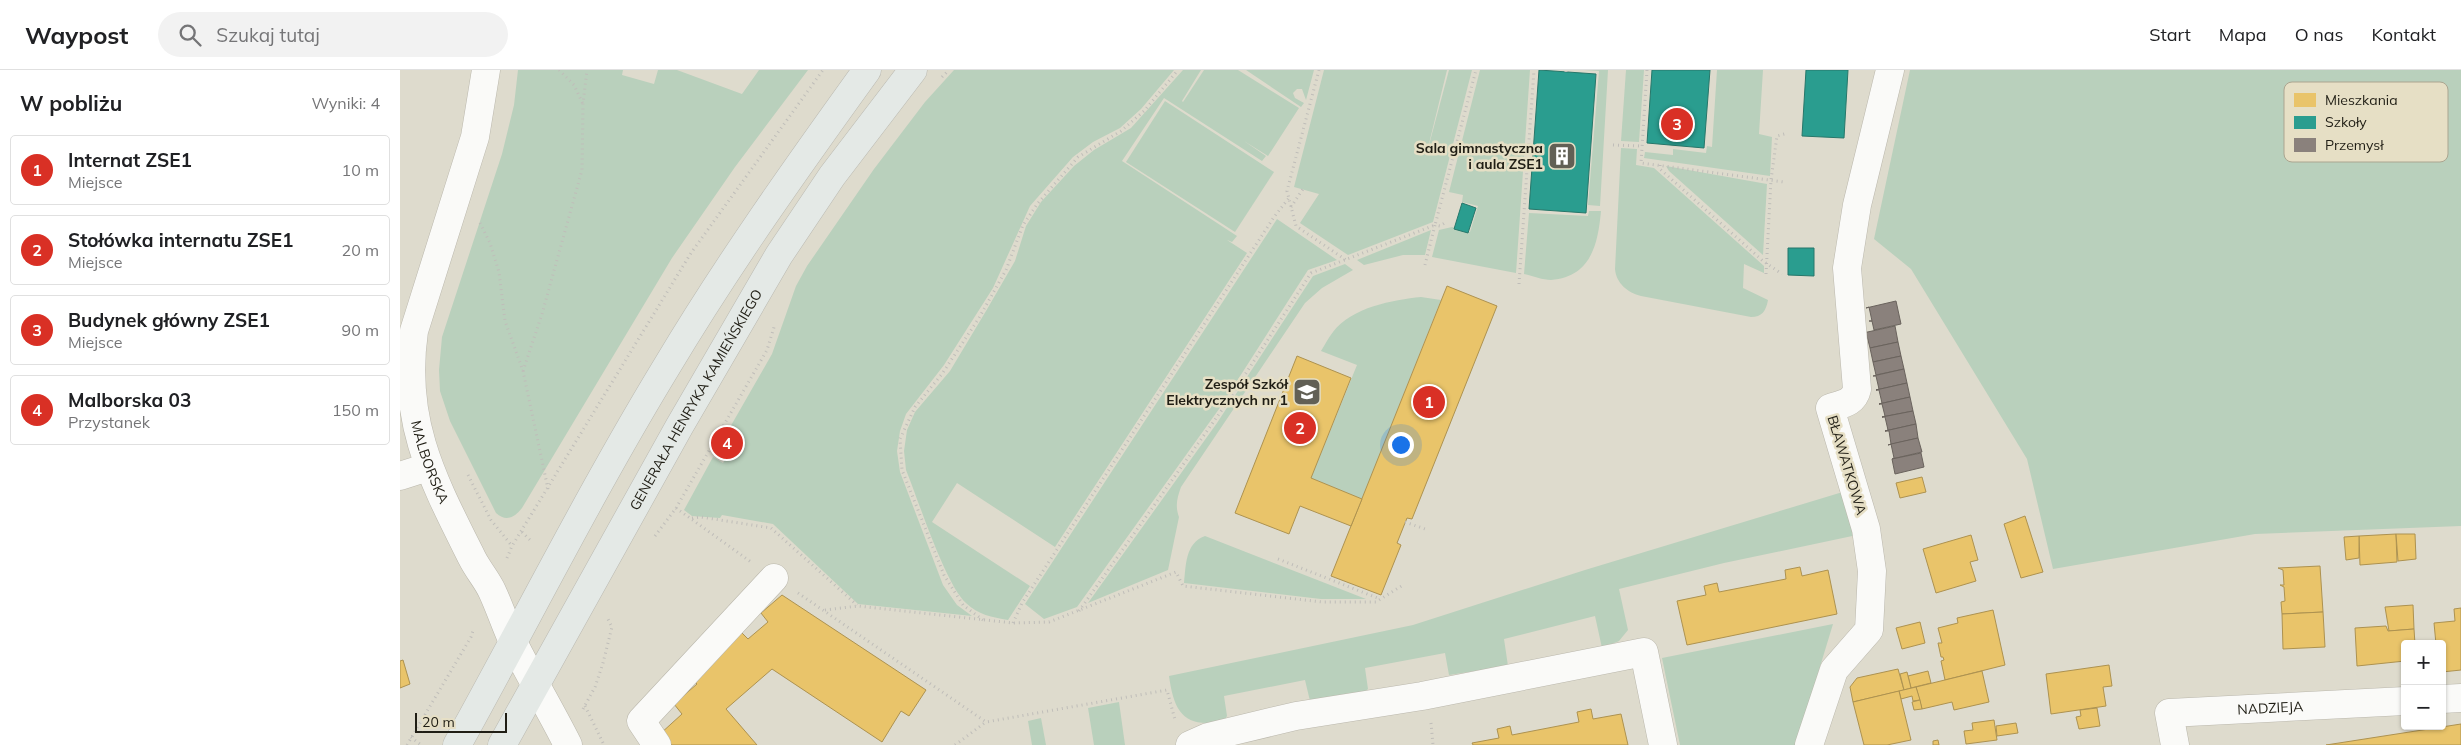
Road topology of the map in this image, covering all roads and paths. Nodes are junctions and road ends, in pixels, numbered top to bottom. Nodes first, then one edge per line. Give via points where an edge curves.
1 (486, 70) edge
2 (559, 70) edge
3 (587, 70) edge
4 (822, 70) edge
5 (867, 70) edge
6 (949, 70) edge
7 (1178, 70) edge
8 (1319, 70) edge
9 (1476, 70) edge
10 (1534, 70) edge
11 (1648, 70) edge
12 (1890, 70) edge
13 (925, 76) edge
14 (583, 104) junction
15 (1788, 133) dead end
16 (1613, 145) dead end
17 (1642, 146) junction
18 (1660, 165) junction
19 (1771, 180) junction
20 (1784, 182) dead end
21 (1303, 189) dead end
22 (1288, 198) junction
23 (1291, 207) junction
24 (478, 219) dead end
25 (1446, 222) dead end
26 (1436, 225) junction
27 (1346, 260) junction
28 (1765, 262) junction
29 (1425, 265) dead end
30 (1766, 274) dead end
31 (1782, 274) dead end
32 (1519, 284) dead end
33 (776, 322) dead end
34 (523, 371) junction
35 (428, 467) junction
36 (467, 473) dead end
37 (400, 476) edge
38 (548, 490) junction
39 (676, 508) junction
40 (1405, 522) dead end
41 (1425, 529) dead end
42 (653, 539) dead end
43 (512, 546) junction
44 (1278, 558) dead end
45 (506, 561) dead end
46 (774, 578) junction
47 (1403, 585) dead end
48 (1381, 600) junction
49 (824, 610) junction
50 (605, 611) dead end
51 (1079, 611) junction
52 (474, 620) dead end
53 (983, 620) junction
54 (1013, 624) junction
55 (514, 643) junction
56 (536, 684) junction
57 (2461, 698) edge
58 (2446, 699) edge
59 (2401, 701) edge
60 (986, 722) junction
61 (1431, 723) dead end
62 (1184, 736) edge
63 (411, 737) junction
64 (407, 745) edge
65 (421, 745) edge
66 (457, 745) edge
67 (502, 745) edge
68 (568, 745) edge
69 (604, 745) edge
70 (657, 745) edge
71 (955, 745) edge
72 (1433, 745) edge
73 (1662, 745) edge
74 (1809, 745) edge
75 (2175, 745) edge

1 - 35 street, MALBORSKA via 475,138 414,331 410,360 412,400
2 - 14 path via 574,85
3 - 14 path
4 - 38 path via 691,253
5 - 55 main road via 784,184 667,365 620,445
6 - 13 path
7 - 53 path via 1144,111 1121,131 1078,157 1038,202 1023,225 1006,270 979,318 942,374 915,407 900,439 902,470 944,575 963,605
8 - 22 path via 1287,191
9 - 26 path
10 - 32 path
11 - 17 path
12 - 74 street, BŁAWATKOWA via 1857,205 1847,268 1857,389 1850,401 1830,408 1866,529 1872,571 1869,630 1834,670
13 - 56 main road, GENERAŁA HENRYKA KAMIEŃSKIEGO via 832,176 779,255
14 - 34 path via 582,170
15 - 19 path via 1777,136
16 - 17 path
17 - 18 path via 1641,163
18 - 19 path
18 - 28 path via 1660,169
19 - 20 path
19 - 28 path
21 - 23 path
22 - 23 path
22 - 54 path via 1027,595
23 - 27 path via 1296,226
24 - 34 path via 499,272 505,322
25 - 26 path
26 - 27 path
26 - 29 path
27 - 51 path via 1311,274 1224,408
28 - 30 path
28 - 31 path
33 - 39 path via 767,350
34 - 38 path
35 - 37 street
35 - 55 street, MALBORSKA via 474,561 492,590
36 - 43 path via 491,520
38 - 43 path
39 - 42 path
39 - 46 path
40 - 41 path
43 - 45 path
44 - 48 path
46 - 49 path
46 - 70 street via 641,721
47 - 48 path
48 - 51 path via 1322,602 1183,586 1176,572
49 - 53 path via 858,606
49 - 60 path
50 - 69 path via 612,627 595,687 585,706
51 - 54 path via 1049,622
52 - 63 path via 471,637
53 - 54 path
55 - 56 street, MALBORSKA
55 - 66 main road
56 - 67 main road, GENERAŁA HENRYKA KAMIEŃSKIEGO
56 - 68 street, MALBORSKA
57 - 58 street
59 - 75 street, NADZIEJA via 2169,713
60 - 62 path via 1167,690
60 - 71 path
61 - 72 path
62 - 73 street via 1208,737 1296,716 1422,696 1644,652
63 - 64 path
63 - 65 path

